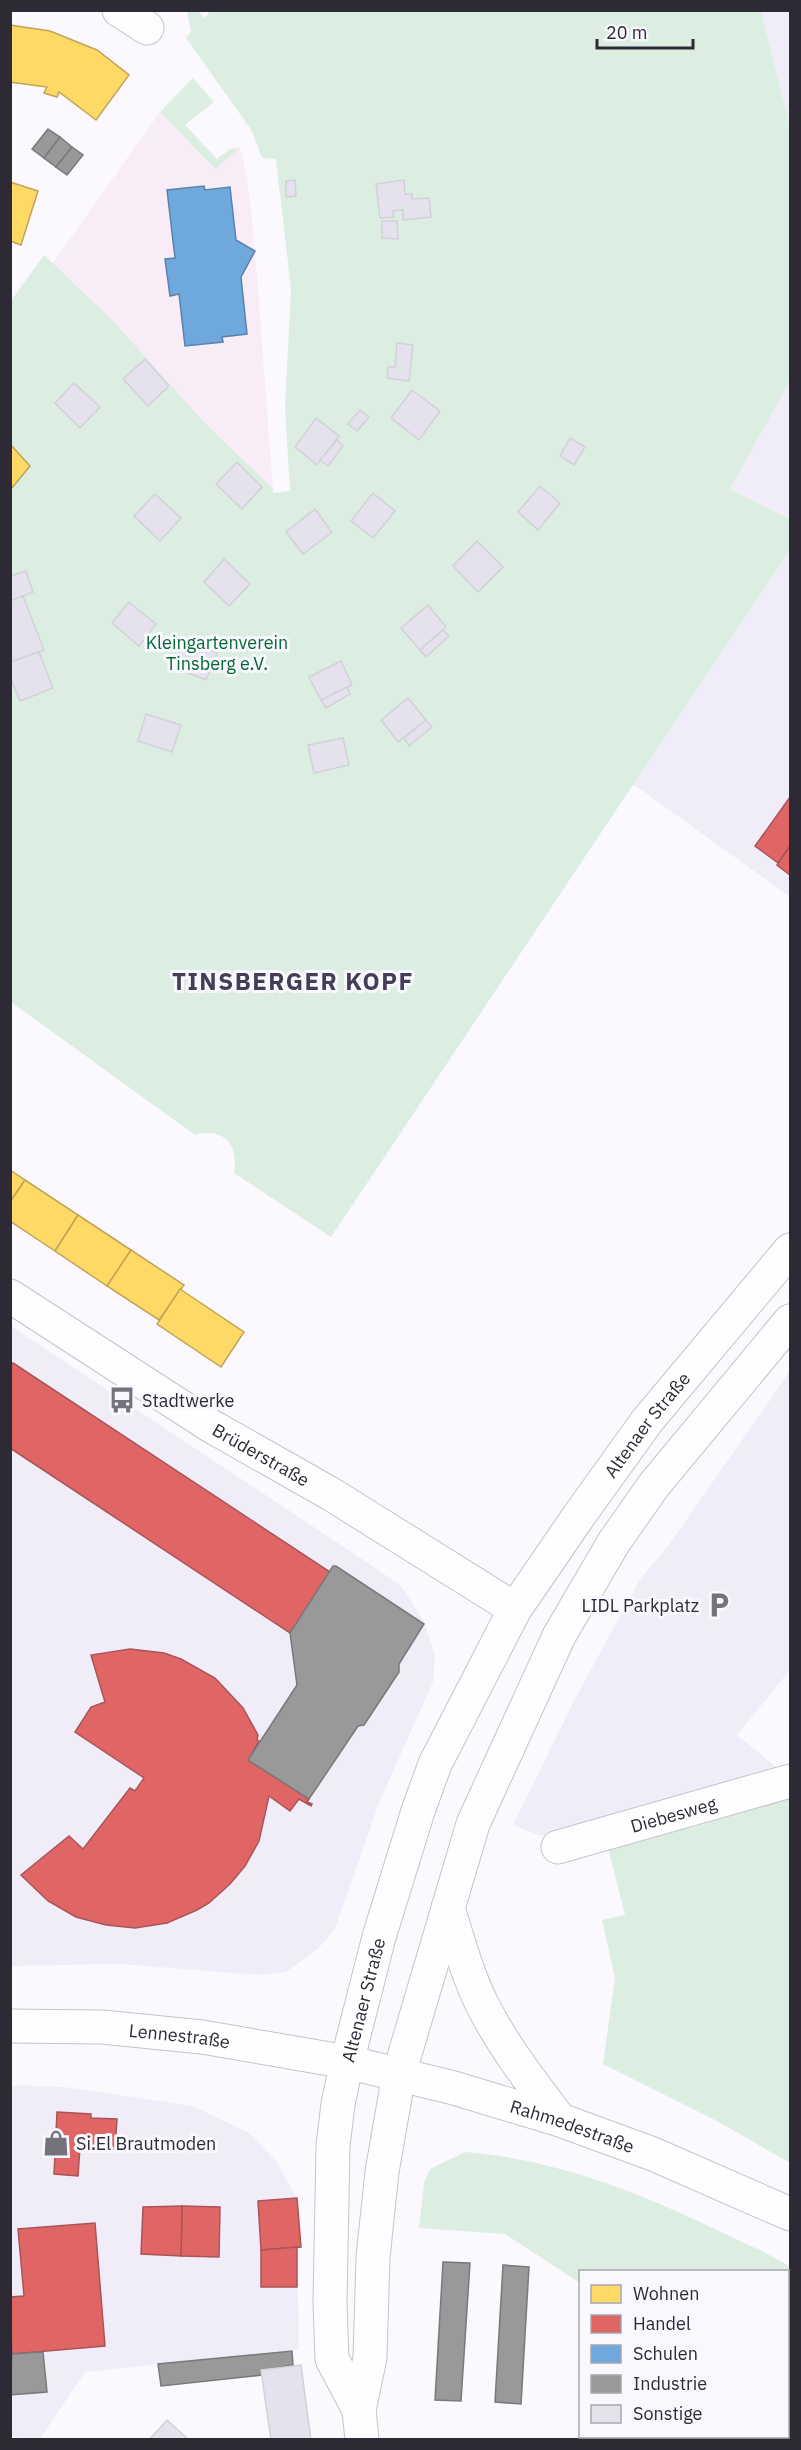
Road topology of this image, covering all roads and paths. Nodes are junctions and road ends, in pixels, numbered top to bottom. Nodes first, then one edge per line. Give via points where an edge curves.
1 (119, 10) edge
2 (147, 28) dead end
3 (790, 1250) edge
4 (10, 1296) edge
5 (790, 1321) edge
6 (515, 1609) junction
7 (559, 1636) junction
8 (790, 1781) edge
9 (558, 1847) dead end
10 (448, 1908) junction
11 (10, 2026) edge
12 (347, 2062) junction
13 (399, 2074) junction
14 (560, 2120) junction
15 (790, 2214) edge
16 (360, 2425) edge

1 - 2 main road
3 - 6 main road, Altenaer Straße via 647,1421
4 - 6 main road, Brüderstraße via 202,1420 331,1494
5 - 7 main road, Altenaer Straße via 654,1485 614,1542
6 - 7 main road
6 - 12 main road, Altenaer Straße via 435,1764 379,1937
7 - 10 main road, Altenaer Straße via 473,1824
8 - 9 main road, Diebesweg
10 - 13 main road, Altenaer Straße
10 - 14 main road via 482,2003 515,2059
11 - 12 main road, Lennestraße via 102,2027 180,2035
12 - 13 main road, Rahmedestraße
12 - 16 main road, Altenaer Straße via 333,2146 332,2359
13 - 14 main road, Rahmedestraße
13 - 16 main road, Altenaer Straße via 382,2172 373,2257 370,2358
14 - 15 main road, Rahmedestraße via 653,2154

